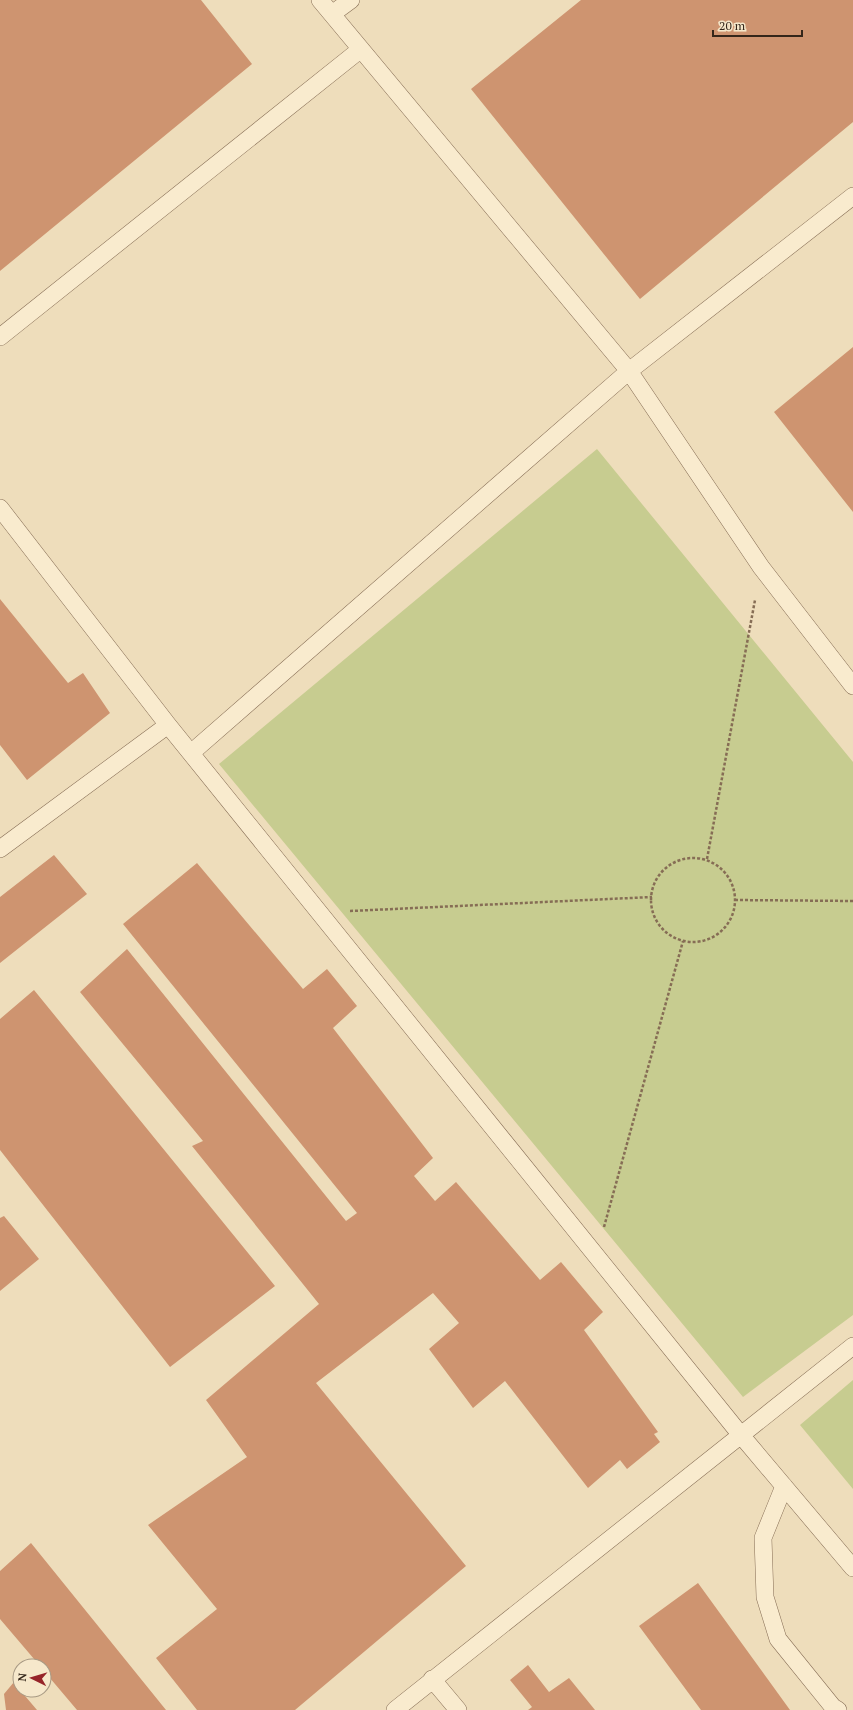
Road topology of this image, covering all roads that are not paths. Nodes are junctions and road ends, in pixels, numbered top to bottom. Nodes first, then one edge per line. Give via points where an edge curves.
1 (320, 0) edge
2 (351, 0) edge
3 (332, 14) junction
4 (361, 49) junction
5 (853, 196) edge
6 (0, 337) edge
7 (629, 371) junction
8 (0, 508) edge
9 (853, 686) edge
10 (168, 725) junction
11 (191, 753) junction
12 (0, 849) edge
13 (853, 1346) edge
14 (740, 1434) junction
15 (784, 1486) junction
16 (853, 1568) edge
17 (432, 1679) junction
18 (395, 1710) edge
19 (458, 1710) edge
20 (838, 1710) edge

1 - 3 lane
2 - 3 lane
3 - 4 lane
4 - 6 lane
4 - 7 lane
5 - 7 lane
7 - 9 lane via 761,567
7 - 11 lane
8 - 10 lane
10 - 11 lane
10 - 12 lane
11 - 14 lane
13 - 14 lane
14 - 15 lane
14 - 17 lane
15 - 16 lane
15 - 20 lane via 763,1538 765,1597 778,1639
17 - 18 lane
17 - 19 lane

